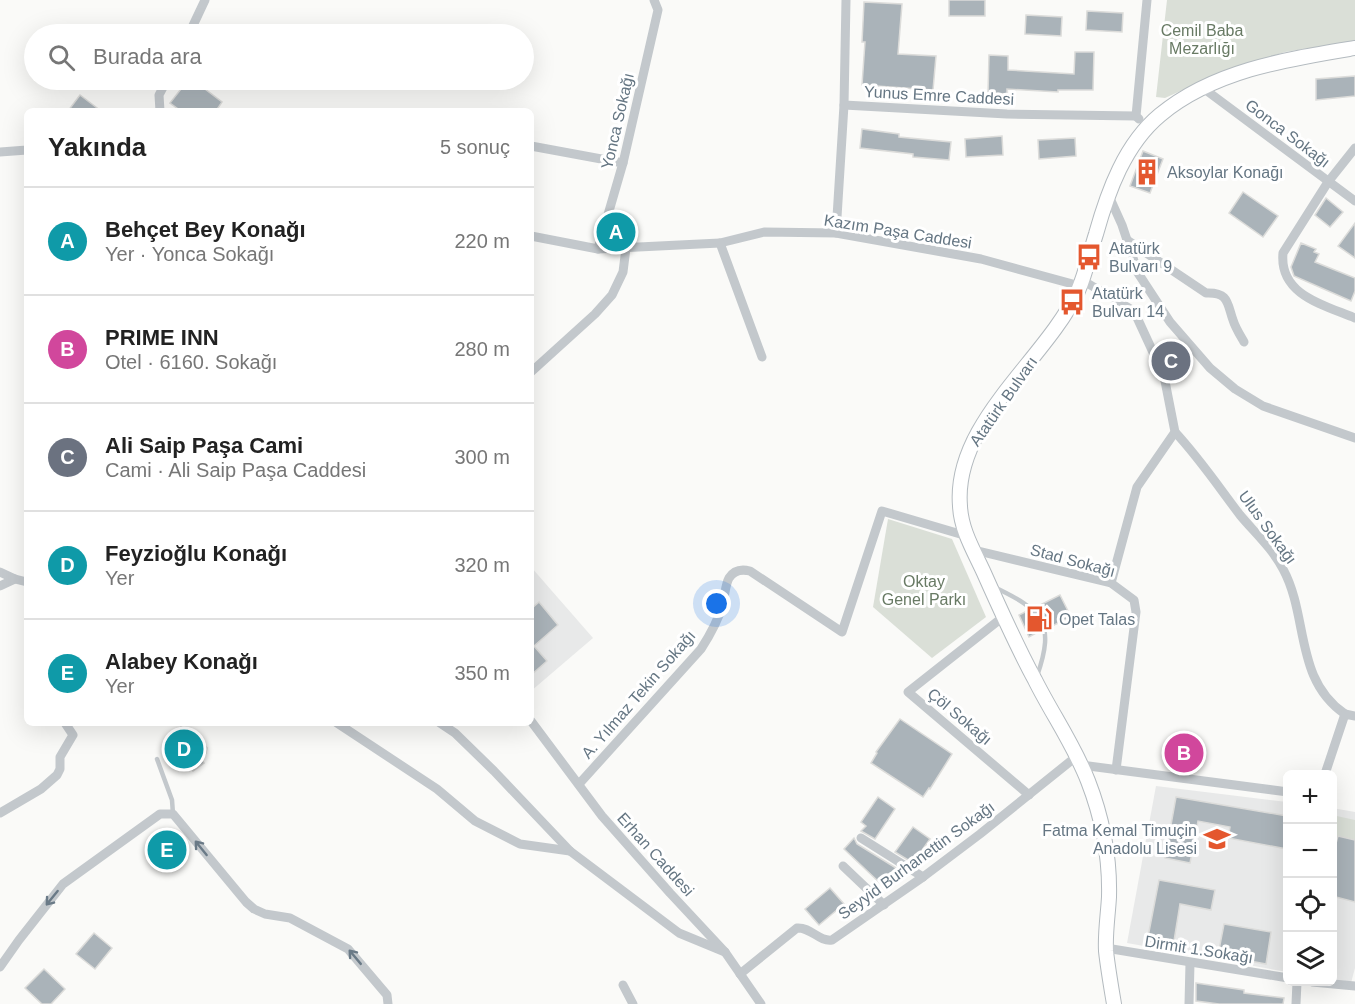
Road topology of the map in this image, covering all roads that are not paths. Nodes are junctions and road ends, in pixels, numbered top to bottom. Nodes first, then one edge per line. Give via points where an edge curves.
1 (205, 0) edge
2 (654, 0) edge
3 (846, 0) edge
4 (1147, 0) edge
5 (194, 24) edge
6 (1355, 48) edge
7 (1203, 88) junction
8 (162, 90) edge
9 (844, 105) junction
10 (160, 108) edge
11 (1136, 116) junction
12 (1148, 126) junction
13 (534, 147) edge
14 (1355, 148) edge
15 (24, 150) edge
16 (0, 152) edge
17 (623, 163) junction
18 (1328, 182) junction
19 (1109, 196) junction
20 (1355, 201) edge
21 (836, 233) junction
22 (534, 237) edge
23 (1127, 240) junction
24 (720, 243) junction
25 (626, 248) junction
26 (598, 249) junction
27 (1081, 283) junction
28 (1355, 318) edge
29 (1244, 342) dead end
30 (762, 357) dead end
31 (534, 369) edge
32 (1175, 432) junction
33 (1355, 438) edge
34 (967, 536) junction
35 (974, 550) junction
36 (0, 572) edge
37 (15, 579) junction
38 (24, 581) edge
39 (1111, 583) junction
40 (989, 585) junction
41 (0, 586) edge
42 (1004, 617) junction
43 (1035, 682) junction
44 (1350, 715) edge
45 (67, 726) edge
46 (342, 726) edge
47 (444, 726) edge
48 (534, 726) edge
49 (157, 759) dead end
50 (1079, 760) junction
51 (1116, 770) junction
52 (1327, 770) edge
53 (579, 784) junction
54 (1283, 791) edge
55 (1029, 795) junction
56 (0, 813) edge
57 (173, 814) junction
58 (861, 838) dead end
59 (570, 851) junction
60 (843, 866) dead end
61 (923, 877) junction
62 (884, 905) junction
63 (1106, 948) junction
64 (726, 952) junction
65 (1190, 963) junction
66 (0, 968) edge
67 (740, 974) junction
68 (1283, 977) edge
69 (1283, 977) edge
70 (1337, 984) edge
71 (623, 985) dead end
72 (1297, 986) edge
73 (1355, 986) edge
74 (388, 1004) edge
75 (633, 1004) edge
76 (760, 1004) edge
77 (1114, 1004) edge
78 (1189, 1004) edge
79 (1296, 1004) edge

1 - 5 street
2 - 17 street, Yonca Sokağı via 658,10
3 - 9 street, Yunus Emre Caddesi
4 - 11 street
6 - 7 main road, Atatürk Bulvarı via 1279,61
7 - 12 main road, Atatürk Bulvarı via 1167,109
7 - 18 street, Gonca Sokağı
8 - 10 street
9 - 11 street, Yunus Emre Caddesi
9 - 21 street
11 - 12 street
12 - 19 main road, Atatürk Bulvarı via 1129,151
13 - 17 street
14 - 18 street
15 - 16 street
17 - 26 street, Yonca Sokağı
18 - 20 street, Gonca Sokağı
18 - 28 street via 1283,253 1283,266 1296,290
19 - 23 street
19 - 27 main road, Atatürk Bulvarı
21 - 24 street, Kazım Paşa Caddesi via 764,232
21 - 27 street, Kazım Paşa Caddesi via 981,259
22 - 26 street, Kazım Paşa Caddesi
23 - 29 street via 1206,293 1224,297
23 - 33 street via 1138,273 1153,298 1210,368 1263,406
24 - 25 street, Kazım Paşa Caddesi
24 - 30 street
25 - 26 street, Kazım Paşa Caddesi
25 - 31 street via 623,272 612,295
27 - 32 street, Kazım Paşa Caddesi via 1134,311 1164,376
27 - 34 main road, Atatürk Bulvarı via 1066,312 990,414 970,448 959,492
32 - 39 street via 1137,488
32 - 44 street, Ulus Sokağı via 1277,559 1293,594 1311,669 1327,698
34 - 35 main road, Atatürk Bulvarı
34 - 53 street, A. Yılmaz Tekin Sokağı via 882,512 842,632 750,571 734,573 715,626 701,649
35 - 39 street, Stad Sokağı
35 - 40 main road, Atatürk Bulvarı
36 - 37 street
37 - 38 street
37 - 41 street
39 - 51 street, Stad Sokağı via 1132,597 1137,607
40 - 42 main road, Atatürk Bulvarı
40 - 43 lane via 1023,601 1041,617 1047,638
42 - 43 main road, Atatürk Bulvarı
42 - 55 street, Çöl Sokağı via 908,692
43 - 50 main road, Atatürk Bulvarı
44 - 52 street
45 - 56 street via 73,735 60,757 57,775
46 - 59 street via 437,789 475,821 520,844
47 - 59 street via 494,771
48 - 53 street, Erhan Caddesi
49 - 57 lane
50 - 51 street
50 - 55 street, Seyyid Burhanettin Sokağı
50 - 63 main road, Atatürk Bulvarı via 1094,798 1107,856
51 - 54 street
53 - 64 street, Erhan Caddesi via 602,816
55 - 61 street, Seyyid Burhanettin Sokağı
57 -> 66 street via 160,814 63,884
74 -> 57 street via 387,996 348,950 290,918 265,914 246,902
58 - 61 street
59 - 64 street via 679,933
60 - 62 street
61 - 62 street, Seyyid Burhanettin Sokağı
62 - 67 street, Seyyid Burhanettin Sokağı via 832,940 824,940 806,928 793,929
63 - 65 street, Dirmit 1.Sokağı
63 - 68 street
63 - 77 main road, Atatürk Bulvarı
64 - 67 street, Erhan Caddesi
65 - 69 street, Dirmit 1.Sokağı
65 - 78 street
67 - 76 street, Erhan Caddesi
70 - 73 street
71 - 75 street
72 - 79 street

